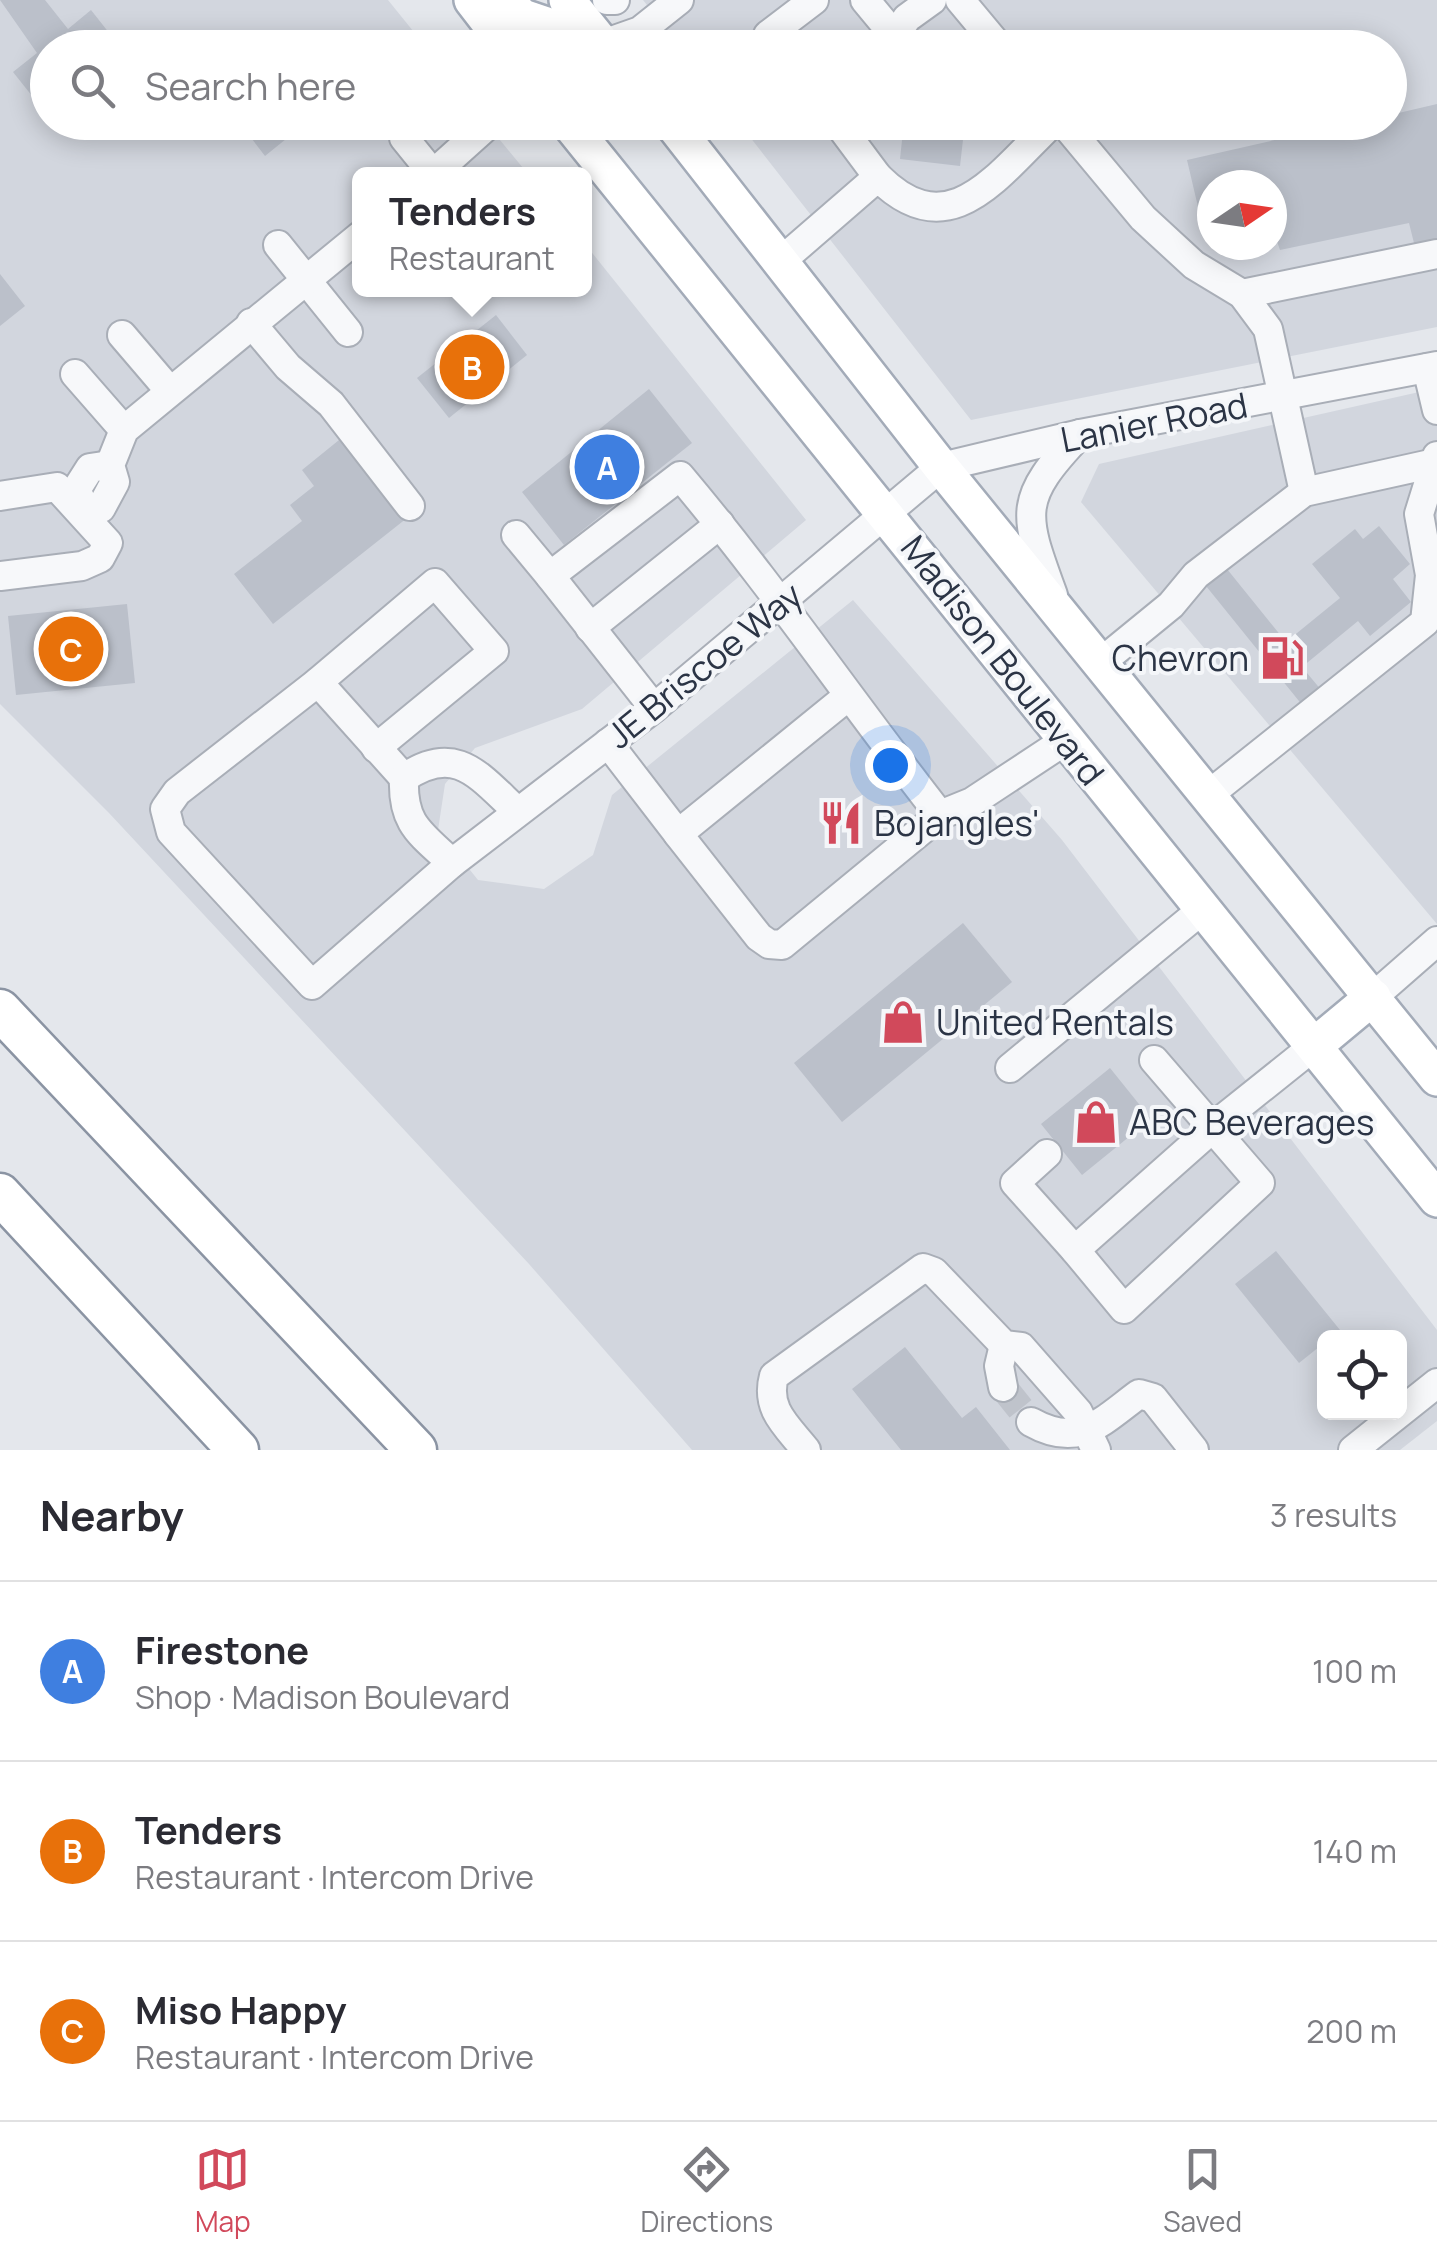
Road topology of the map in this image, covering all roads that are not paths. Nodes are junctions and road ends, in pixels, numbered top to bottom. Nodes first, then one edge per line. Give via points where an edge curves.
1 (472, 0) edge
2 (502, 0) edge
3 (568, 0) edge
4 (679, 0) edge
5 (814, 0) edge
6 (865, 0) edge
7 (932, 0) edge
8 (960, 0) edge
9 (495, 30) edge
10 (558, 30) edge
11 (591, 30) edge
12 (641, 30) edge
13 (775, 30) edge
14 (883, 30) edge
15 (901, 30) edge
16 (985, 30) edge
17 (406, 140) edge
18 (472, 140) edge
19 (583, 140) edge
20 (676, 140) edge
21 (686, 140) edge
22 (850, 140) edge
23 (1034, 140) edge
24 (1078, 140) edge
25 (701, 158) junction
26 (427, 167) edge
27 (441, 167) edge
28 (878, 177) junction
29 (352, 242) edge
30 (278, 245) dead end
31 (1437, 254) edge
32 (781, 261) junction
33 (305, 280) junction
34 (1242, 294) junction
35 (252, 324) junction
36 (348, 332) dead end
37 (122, 335) dead end
38 (1432, 367) edge
39 (75, 374) dead end
40 (169, 390) junction
41 (1284, 398) junction
42 (1437, 410) edge
43 (124, 430) junction
44 (1080, 434) junction
45 (1436, 459) edge
46 (940, 466) junction
47 (1304, 492) junction
48 (0, 496) edge
49 (410, 506) dead end
50 (82, 511) junction
51 (888, 515) junction
52 (720, 524) junction
53 (516, 534) dead end
54 (0, 576) edge
55 (550, 576) junction
56 (778, 605) junction
57 (1061, 615) junction
58 (590, 628) junction
59 (1100, 663) junction
60 (318, 682) junction
61 (847, 697) junction
62 (654, 708) junction
63 (1066, 740) junction
64 (608, 743) junction
65 (376, 748) junction
66 (404, 778) junction
67 (1206, 796) junction
68 (517, 811) junction
69 (940, 815) junction
70 (678, 834) junction
71 (452, 863) junction
72 (1203, 909) junction
73 (1437, 941) edge
74 (1373, 997) junction
75 (0, 1010) edge
76 (1314, 1046) junction
77 (1154, 1060) dead end
78 (1010, 1068) dead end
79 (1437, 1078) edge
80 (1215, 1126) junction
81 (1047, 1154) dead end
82 (0, 1194) edge
83 (1437, 1199) edge
84 (1076, 1250) junction
85 (1004, 1345) junction
86 (172, 1379) junction
87 (1437, 1383) edge
88 (1002, 1386) tunnel mouth
89 (1031, 1422) tunnel mouth
90 (1092, 1441) edge
91 (224, 1450) edge
92 (238, 1450) edge
93 (416, 1450) edge
94 (806, 1450) edge
95 (1194, 1450) edge
96 (1354, 1450) edge

1 - 9 main road
2 - 10 main road via 523,18
3 - 11 main road
4 - 12 street
5 - 13 street
6 - 14 street
7 - 15 street
8 - 16 street
17 - 26 street
18 - 27 street
19 - 51 main road, Madison Boulevard
20 - 25 main road
21 - 25 main road, Madison Boulevard
22 - 28 street
23 - 28 street via 964,205 927,208 902,201
24 - 34 street via 1143,218 1194,264
25 - 32 main road, Madison Boulevard
28 - 32 street
29 - 33 street
30 - 33 street
31 - 34 street
32 - 46 main road, Madison Boulevard
33 - 35 street
33 - 36 street
34 - 41 street via 1268,328
35 - 40 street
35 - 49 street via 331,404
37 - 40 street
38 - 41 street, Lanier Road
38 - 42 street
39 - 43 street
40 - 43 street
41 - 44 street, Lanier Road
41 - 47 street
43 - 50 street via 110,465 90,468 76,490
44 - 46 street, Lanier Road
44 - 57 street via 1035,489 1029,516
45 - 47 street
45 - 67 street via 1419,514 1430,575 1424,622
46 - 51 street
46 - 57 main road, Madison Boulevard
47 - 59 street via 1196,575 1171,605
48 - 50 street via 57,488
50 - 54 street via 108,543 100,558
51 - 56 street, JE Briscoe Way
51 - 63 main road, Madison Boulevard
52 - 55 street via 680,476
52 - 56 street
52 - 58 street
53 - 55 street
55 - 58 street
56 - 61 street
56 - 62 street, JE Briscoe Way
57 - 59 main road, Madison Boulevard
58 - 62 street
59 - 67 main road, Madison Boulevard
60 - 65 street
60 - 65 street via 435,582 494,652
60 - 71 street, JE Briscoe Way via 177,792 166,809 171,832 312,985
61 - 69 street
61 - 70 street
62 - 64 street, JE Briscoe Way
63 - 69 street via 972,802
63 - 72 main road, Madison Boulevard
64 - 68 street, JE Briscoe Way
64 - 70 street
65 - 66 street
66 - 68 street via 424,764 447,761 471,769
66 - 71 street via 403,804 412,826
67 - 74 main road, Madison Boulevard
68 - 71 street, JE Briscoe Way
69 - 70 street via 782,945 759,937
72 - 76 main road, Madison Boulevard
72 - 78 street
73 - 74 street
74 - 76 main road
74 - 79 main road, Madison Boulevard
75 - 93 highway
76 - 80 street
76 - 83 main road, Madison Boulevard
77 - 80 street
80 - 84 street
80 - 84 street via 1260,1182 1124,1309
81 - 84 street via 1015,1183
82 - 86 highway
85 - 88 street
85 - 90 street via 1021,1347 1078,1412
85 - 94 street via 934,1272 912,1273 774,1376 773,1410
86 - 91 highway
86 - 92 highway
87 - 96 street
89 - 90 street via 1052,1434
90 - 95 street via 1139,1394 1153,1398

